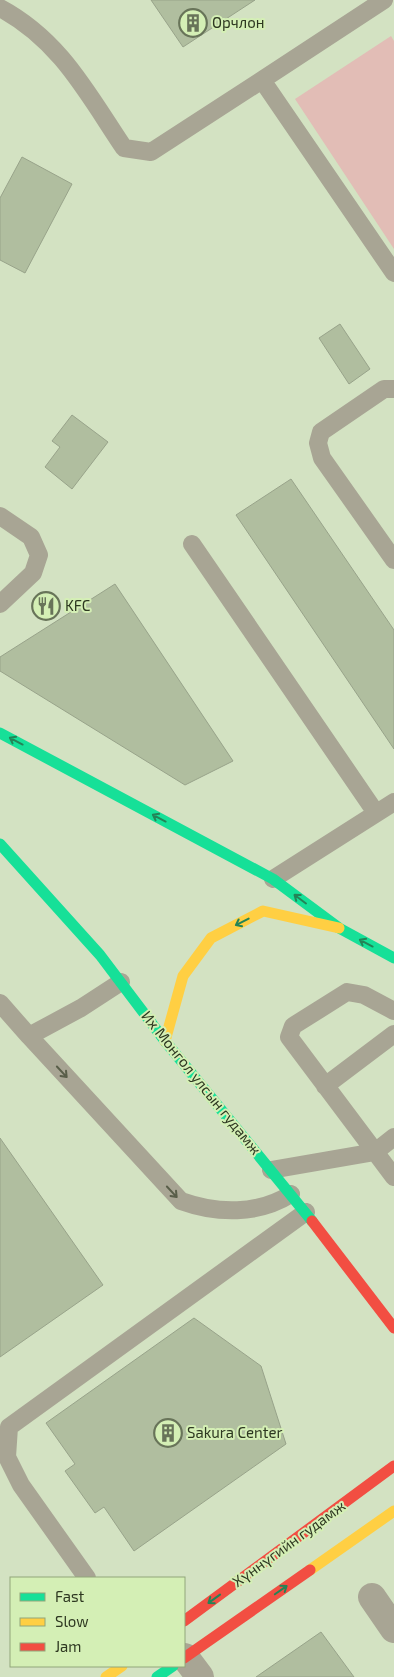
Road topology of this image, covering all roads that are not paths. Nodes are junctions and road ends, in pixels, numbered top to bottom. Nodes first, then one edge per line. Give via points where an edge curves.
1 (384, 0) edge
2 (0, 8) edge
3 (262, 80) junction
4 (394, 273) edge
5 (391, 387) edge
6 (0, 516) edge
7 (192, 544) dead end
8 (394, 560) edge
9 (0, 604) edge
10 (0, 732) edge
11 (394, 802) edge
12 (376, 813) junction
13 (0, 844) edge
14 (273, 879) junction
15 (339, 928) junction
16 (394, 958) edge
17 (121, 982) junction
18 (0, 1003) edge
19 (394, 1011) edge
20 (394, 1034) edge
21 (29, 1036) junction
22 (165, 1041) junction
23 (325, 1086) junction
24 (394, 1137) edge
25 (375, 1152) junction
26 (271, 1170) junction
27 (394, 1177) edge
28 (291, 1194) junction
29 (306, 1212) junction
30 (394, 1328) edge
31 (394, 1466) edge
32 (394, 1511) edge
33 (86, 1577) edge
34 (372, 1597) dead end
35 (185, 1620) edge
36 (394, 1629) edge
37 (185, 1665) edge
38 (121, 1667) edge
39 (180, 1667) edge
40 (106, 1677) edge
41 (157, 1677) edge

1 - 3 lane
2 - 3 lane via 23,20 61,54 124,148 151,152
3 - 4 lane
5 - 8 lane via 321,432 318,443 322,458
6 - 9 lane via 31,537 39,555 33,573
7 - 12 lane
14 -> 10 main road
11 - 12 lane
12 - 14 lane
13 - 17 main road, Их Монгол улсын гудамж
15 -> 14 main road
16 -> 15 main road
15 -> 22 main road via 263,912 211,938 183,976
17 - 21 lane
17 - 22 main road, Их Монгол улсын гудамж
18 - 21 lane
19 - 23 lane via 364,995 347,992 293,1026 288,1038
20 - 23 lane
21 -> 28 lane via 181,1201 196,1207 234,1211 276,1203
22 - 26 main road, Их Монгол улсын гудамж
23 - 25 lane
24 - 25 lane
25 - 26 lane
25 - 27 lane
26 - 28 main road, Их Монгол улсын гудамж
28 - 29 main road, Их Монгол улсын гудамж
29 - 30 main road, Их Монгол улсын гудамж
29 - 33 lane via 9,1427 7,1457 21,1485
31 -> 35 main road, Хүннүгийн гудамж
37 -> 32 main road
34 - 36 street
38 - 40 main road
39 - 41 main road

